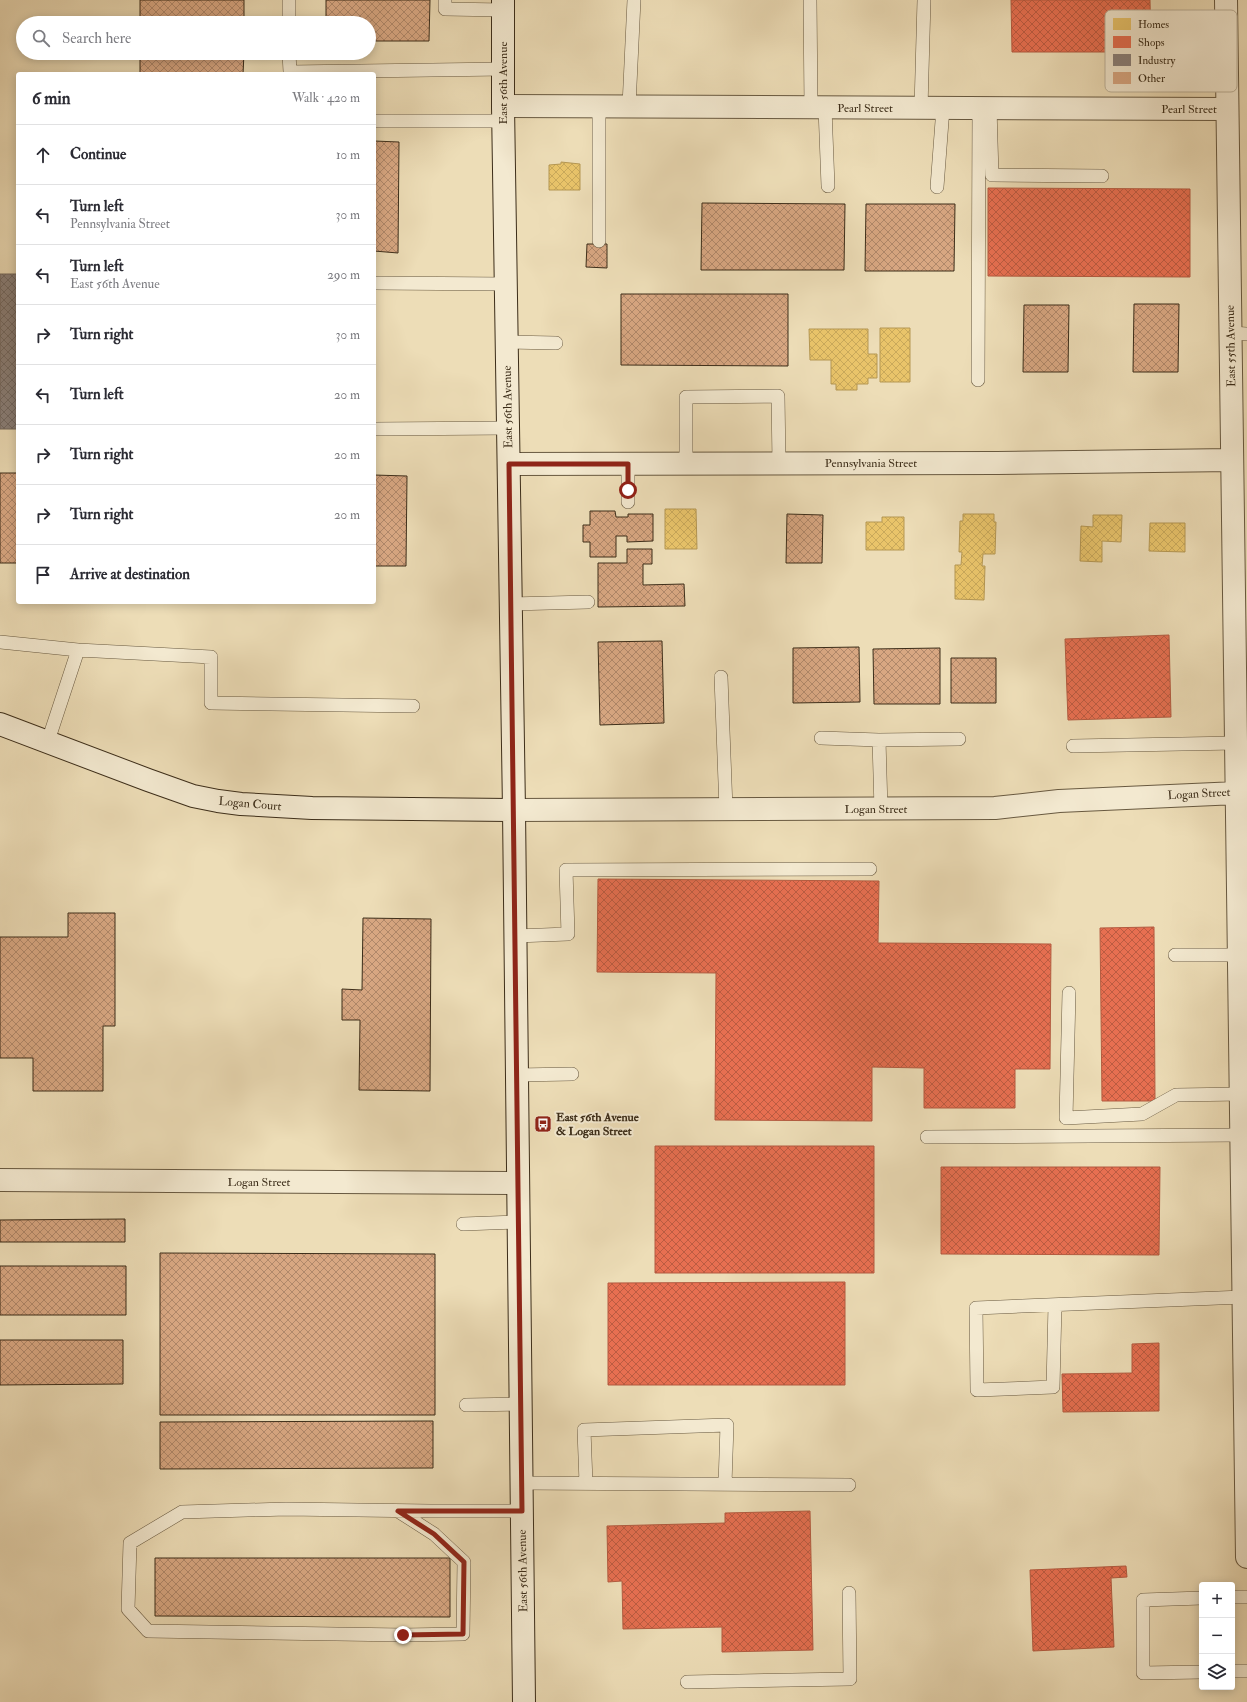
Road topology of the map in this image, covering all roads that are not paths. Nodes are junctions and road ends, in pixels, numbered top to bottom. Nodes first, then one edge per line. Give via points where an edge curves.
1 (288, 0) edge
2 (445, 0) edge
3 (634, 0) edge
4 (810, 0) edge
5 (924, 0) edge
6 (1226, 0) edge
7 (503, 5) edge
8 (1226, 10) edge
9 (289, 16) edge
10 (289, 60) edge
11 (503, 69) junction
12 (290, 72) edge
13 (290, 72) edge
14 (1228, 92) edge
15 (599, 106) junction
16 (630, 106) junction
17 (818, 107) junction
18 (921, 108) junction
19 (943, 108) junction
20 (984, 108) junction
21 (1228, 109) junction
22 (503, 114) junction
23 (376, 121) edge
24 (1102, 176) dead end
25 (828, 186) dead end
26 (937, 187) dead end
27 (599, 241) dead end
28 (376, 283) edge
29 (506, 284) junction
30 (1239, 334) edge
31 (507, 342) junction
32 (556, 343) dead end
33 (978, 380) dead end
34 (508, 428) junction
35 (376, 429) edge
36 (1232, 460) junction
37 (779, 463) junction
38 (509, 464) junction
39 (628, 464) junction
40 (686, 464) junction
41 (628, 502) dead end
42 (588, 602) dead end
43 (511, 604) junction
44 (0, 642) edge
45 (78, 650) junction
46 (722, 677) dead end
47 (413, 706) dead end
48 (0, 724) edge
49 (821, 738) dead end
50 (959, 738) dead end
51 (879, 740) junction
52 (48, 741) junction
53 (1236, 743) junction
54 (1073, 746) dead end
55 (1237, 793) junction
56 (726, 809) junction
57 (881, 809) junction
58 (514, 810) junction
59 (870, 869) dead end
60 (1243, 907) edge
61 (516, 936) junction
62 (1239, 955) junction
63 (1175, 956) dead end
64 (1068, 993) dead end
65 (572, 1074) dead end
66 (517, 1075) junction
67 (1241, 1094) junction
68 (1241, 1135) junction
69 (928, 1137) dead end
70 (0, 1180) edge
71 (518, 1183) junction
72 (519, 1222) junction
73 (463, 1224) dead end
74 (1243, 1297) junction
75 (1055, 1305) junction
76 (521, 1404) junction
77 (466, 1405) dead end
78 (522, 1483) junction
79 (586, 1483) junction
80 (726, 1484) junction
81 (849, 1485) dead end
82 (398, 1511) junction
83 (522, 1511) junction
84 (1247, 1557) edge
85 (849, 1594) dead end
86 (1235, 1597) edge
87 (1247, 1597) edge
88 (1199, 1598) edge
89 (1235, 1671) edge
90 (1247, 1671) edge
91 (1199, 1672) edge
92 (687, 1682) dead end
93 (524, 1702) edge

1 - 9 lane
2 - 7 lane via 445,9
3 - 16 lane
4 - 17 lane
5 - 18 lane
6 - 8 street, East 55th Avenue
7 - 11 street, East 56th Avenue
10 - 12 lane
11 - 13 lane
11 - 22 street, East 56th Avenue
14 - 21 street, East 55th Avenue
15 - 16 street, Pearl Street
15 - 22 street, Pearl Street
15 - 27 lane
16 - 17 street, Pearl Street
17 - 18 street, Pearl Street
17 - 25 lane
18 - 19 street, Pearl Street
19 - 20 street, Pearl Street
19 - 26 lane
20 - 21 street, Pearl Street
20 - 24 lane via 992,175
20 - 33 lane
21 - 30 street, East 55th Avenue
22 - 23 lane
22 - 29 street, East 56th Avenue
28 - 29 lane
29 - 31 street, East 56th Avenue
30 - 36 street, East 55th Avenue
31 - 32 lane
31 - 34 street, East 56th Avenue
34 - 35 lane
34 - 38 street, East 56th Avenue
36 - 37 street, Pennsylvania Street
36 - 53 street, East 55th Avenue
37 - 40 street, Pennsylvania Street
37 - 40 lane via 778,396 771,396 686,397
38 - 39 street, Pennsylvania Street
38 - 43 street, East 56th Avenue
39 - 40 street, Pennsylvania Street
39 - 41 lane
42 - 43 lane
43 - 58 street, East 56th Avenue
44 - 45 lane
45 - 47 lane via 211,657 211,703
45 - 52 lane
46 - 56 lane
48 - 52 street, Logan Court
49 - 51 lane
50 - 51 lane
51 - 57 lane
52 - 58 street, Logan Court via 193,796 218,801 312,808
53 - 54 lane
53 - 55 street, East 55th Avenue
55 - 57 street, Logan Street via 1059,801 995,808
55 - 60 street, East 55th Avenue
56 - 57 street, Logan Street
56 - 58 street, Logan Street
58 - 61 street, East 56th Avenue
59 - 61 lane via 566,870 568,934
60 - 62 street, East 55th Avenue
61 - 66 street, East 56th Avenue
62 - 63 lane
62 - 67 street, East 55th Avenue
64 - 67 lane via 1066,1118 1142,1114 1176,1095
65 - 66 lane
66 - 71 street, East 56th Avenue
67 - 68 street, East 55th Avenue
68 - 69 lane
68 - 74 street, East 55th Avenue
70 - 71 street, Logan Street
71 - 72 street, East 56th Avenue
72 - 73 lane
72 - 76 street, East 56th Avenue
74 - 75 lane
74 - 84 street, East 55th Avenue
75 - 75 lane via 976,1308 977,1390 1053,1387
76 - 77 lane
76 - 78 street, East 56th Avenue
78 - 79 lane
78 - 83 street, East 56th Avenue
79 - 80 lane
79 - 80 lane via 584,1430 727,1425
80 - 81 lane
82 - 82 lane via 286,1509 182,1512 130,1543 128,1610 148,1631 463,1634 464,1562 434,1534
82 - 83 lane
83 - 93 street, East 56th Avenue
85 - 92 lane via 850,1679
86 - 87 lane
88 - 91 lane via 1143,1600 1143,1673
89 - 90 lane

